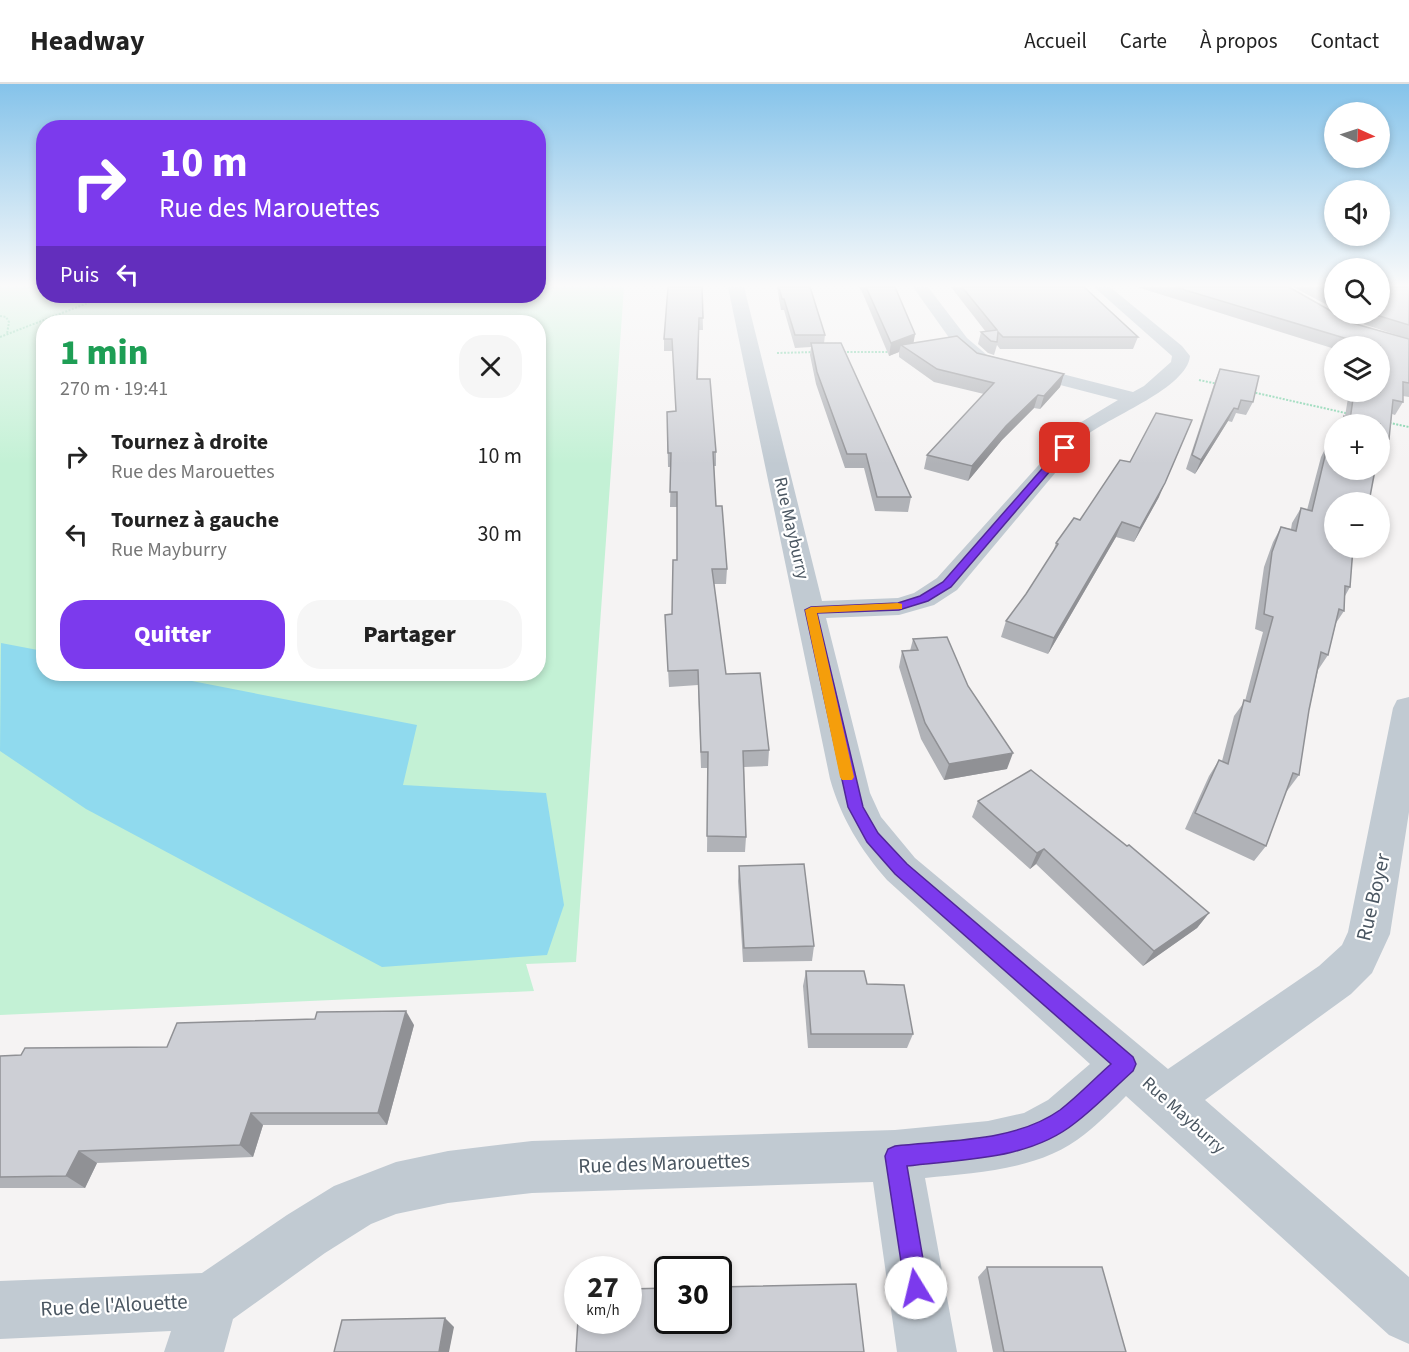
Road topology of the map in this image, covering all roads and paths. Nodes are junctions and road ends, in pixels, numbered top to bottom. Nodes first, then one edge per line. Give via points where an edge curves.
1 (749, 346) edge
2 (966, 346) edge
3 (1171, 346) edge
4 (900, 351) edge
5 (820, 352) edge
6 (832, 352) edge
7 (751, 353) junction
8 (1170, 374) junction
9 (1227, 386) edge
10 (1249, 391) edge
11 (1135, 398) junction
12 (1352, 414) edge
13 (1390, 423) edge
14 (1409, 427) edge
15 (811, 610) junction
16 (1407, 733) edge
17 (1126, 1064) junction
18 (1166, 1099) junction
19 (895, 1156) junction
20 (0, 1310) edge
21 (1409, 1316) edge
22 (202, 1326) edge
23 (927, 1352) edge

1 - 7 street, Rue Mayburry
2 - 11 street via 981,359
3 - 8 street via 1181,356 1180,364
4 - 6 path
5 - 7 path
7 - 15 street, Rue Mayburry
8 - 9 path
8 - 11 street
10 - 12 path
11 - 15 street via 1080,431 947,584 932,594 899,606
13 - 14 path
15 - 17 street, Rue Mayburry via 848,779 856,807 872,837 901,869
16 - 18 street, Rue Boyer via 1369,934 1356,959 1335,980
17 - 18 street, Rue Mayburry
17 - 19 street, Rue des Marouettes via 1066,1118 1029,1137 988,1146
18 - 21 street, Rue Mayburry
19 - 22 street, Rue des Marouettes via 532,1167 396,1188 353,1205 306,1234
19 - 23 street
20 - 22 street, Rue de l'Alouette

